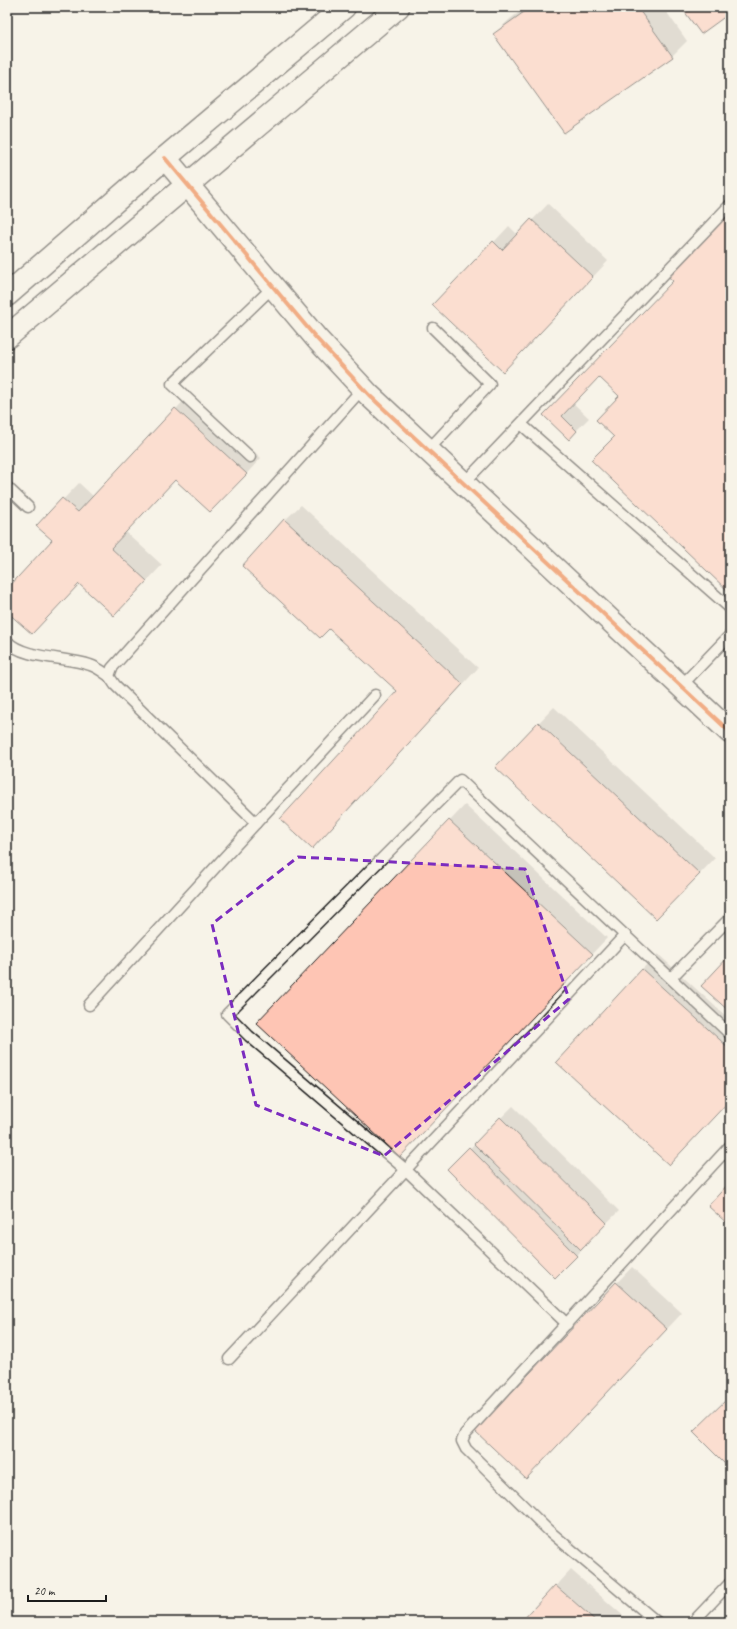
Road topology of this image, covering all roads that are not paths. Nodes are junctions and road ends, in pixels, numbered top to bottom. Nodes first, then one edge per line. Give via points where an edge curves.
1 (344, 7) edge
2 (398, 7) edge
3 (165, 158) junction
4 (187, 185) junction
5 (730, 204) edge
6 (273, 287) junction
7 (7, 295) edge
8 (433, 328) dead end
9 (7, 337) edge
10 (363, 388) junction
11 (521, 424) junction
12 (428, 450) junction
13 (250, 458) dead end
14 (464, 483) junction
15 (7, 487) edge
16 (28, 507) dead end
17 (730, 608) edge
18 (730, 635) edge
19 (7, 641) edge
20 (109, 676) junction
21 (681, 686) junction
22 (375, 695) dead end
23 (730, 732) edge
24 (256, 822) junction
25 (730, 918) edge
26 (625, 935) junction
27 (671, 978) junction
28 (89, 1005) dead end
29 (730, 1034) edge
30 (730, 1146) edge
31 (406, 1170) junction
32 (567, 1324) junction
33 (230, 1360) dead end
34 (730, 1583) edge
35 (657, 1622) edge
36 (693, 1622) edge

1 - 3 main road
2 - 4 main road
3 - 4 main road
3 - 7 main road
4 - 6 main road
4 - 9 main road
5 - 11 lane
6 - 10 main road
6 - 13 lane via 172,384
8 - 12 lane via 490,384
10 - 12 main road
10 - 20 lane via 112,668
11 - 14 lane
11 - 17 lane
12 - 14 main road
14 - 21 main road
15 - 16 lane
18 - 21 lane
19 - 20 lane via 10,646 22,652 90,665
20 - 24 lane via 115,685
21 - 23 main road
22 - 24 lane
24 - 28 lane
25 - 27 lane
26 - 27 lane
26 - 31 lane
26 - 31 lane via 460,780 227,1014 249,1036
27 - 29 lane
30 - 32 lane
31 - 32 lane
31 - 33 lane
32 - 35 lane via 465,1434 462,1442 466,1449 548,1530
34 - 36 lane

